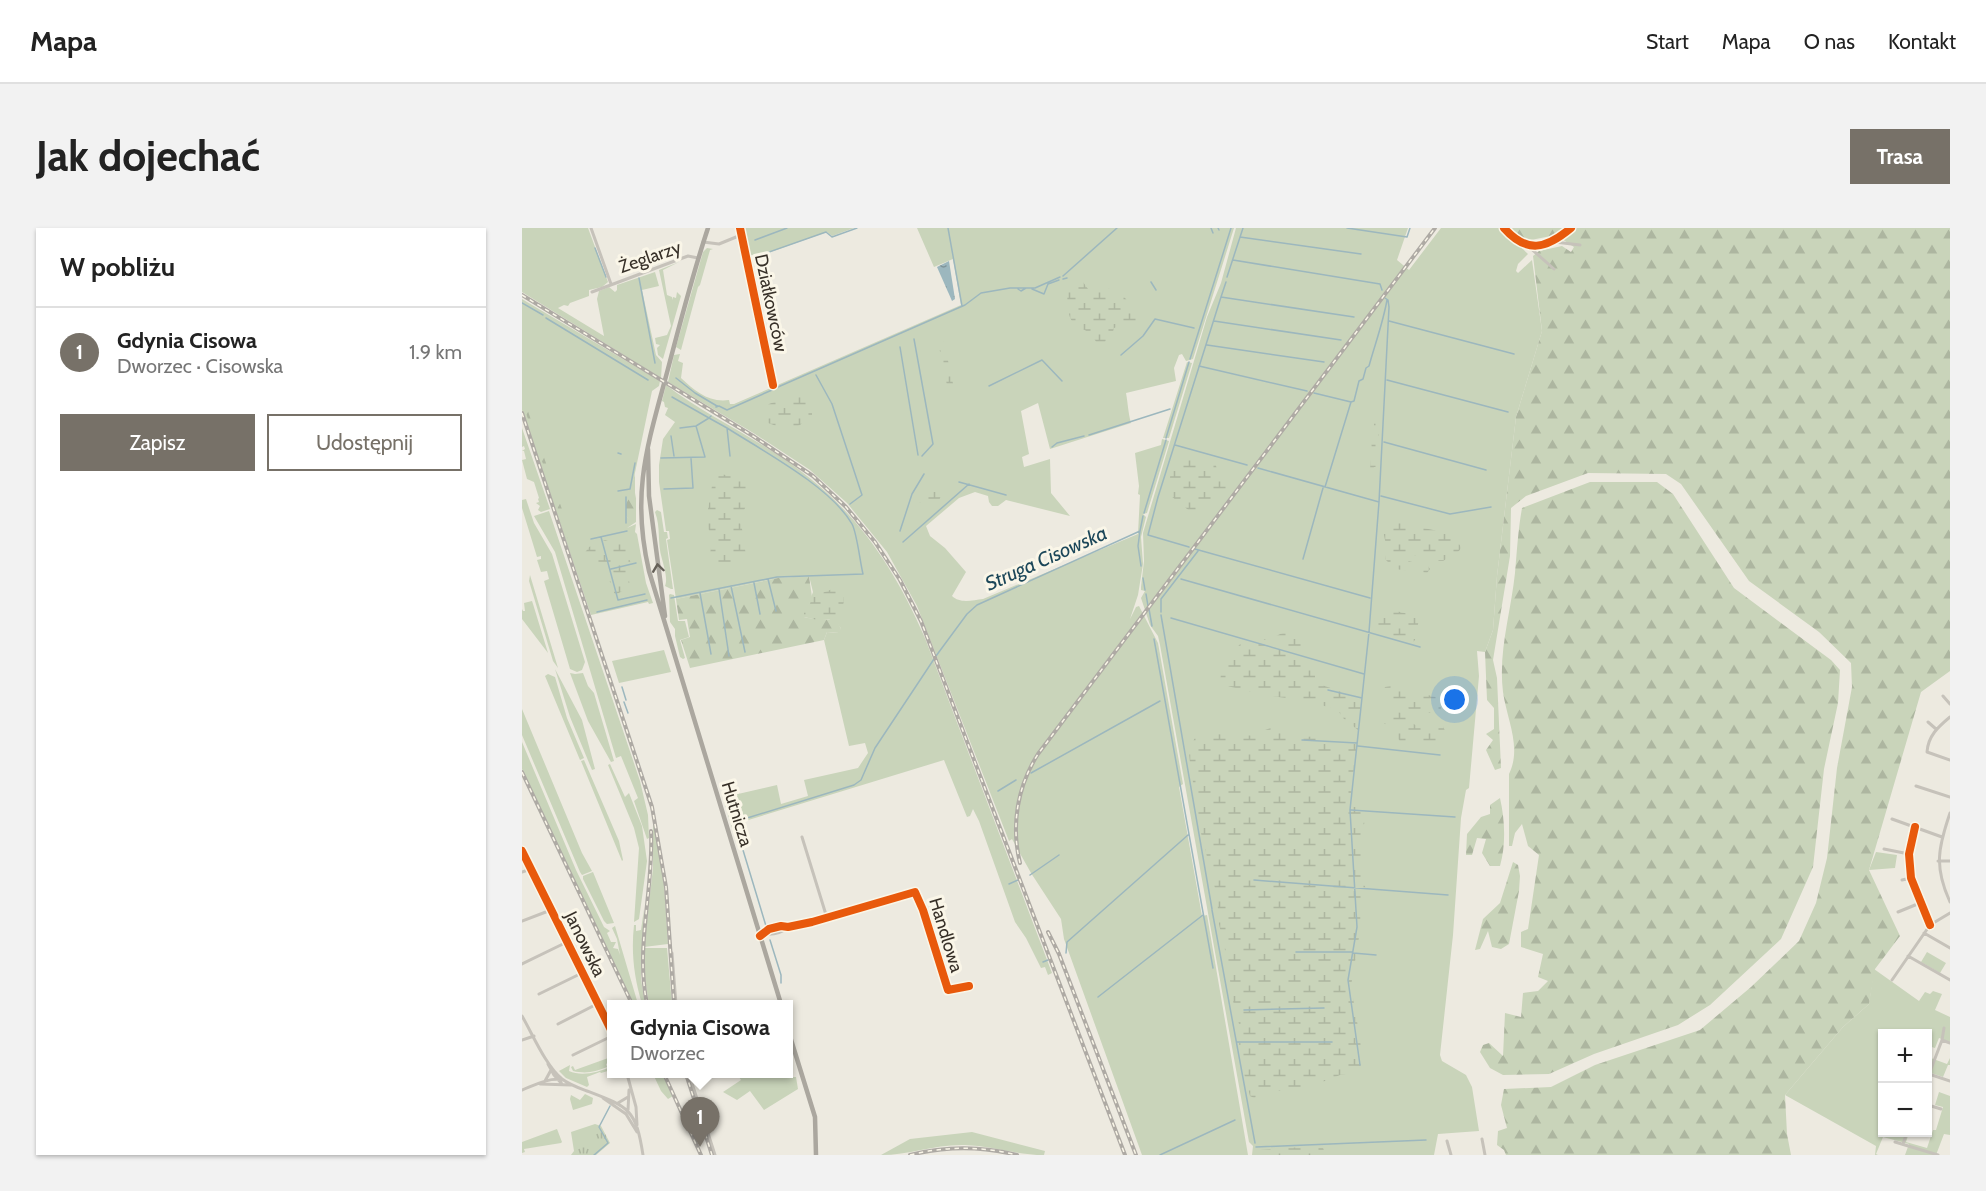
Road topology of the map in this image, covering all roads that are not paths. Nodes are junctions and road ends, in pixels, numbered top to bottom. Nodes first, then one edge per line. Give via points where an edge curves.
1 (591, 228) edge
2 (708, 228) edge
3 (740, 228) edge
4 (1504, 228) edge
5 (1571, 228) edge
6 (741, 235) junction
7 (703, 242) junction
8 (1555, 242) junction
9 (1580, 245) dead end
10 (1528, 246) junction
11 (698, 258) junction
12 (1554, 269) dead end
13 (611, 284) junction
14 (592, 292) dead end
15 (773, 385) dead end
16 (648, 449) junction
17 (642, 479) junction
18 (648, 480) junction
19 (641, 532) junction
20 (654, 535) junction
21 (656, 547) junction
22 (645, 553) junction
23 (659, 594) junction
24 (1943, 696) dead end
25 (1950, 704) edge
26 (1950, 717) edge
27 (1928, 722) dead end
28 (1936, 729) junction
29 (1950, 760) edge
30 (1916, 786) dead end
31 (1950, 797) edge
32 (1950, 813) edge
33 (1892, 819) dead end
34 (1915, 827) junction
35 (802, 837) dead end
36 (1942, 837) junction
37 (1884, 849) dead end
38 (522, 851) edge
39 (1909, 854) junction
40 (1938, 861) junction
41 (1950, 861) edge
42 (531, 869) junction
43 (522, 872) edge
44 (1911, 878) junction
45 (1902, 880) dead end
46 (1950, 902) edge
47 (1920, 903) junction
48 (551, 910) junction
49 (1898, 912) dead end
50 (1950, 913) edge
51 (827, 918) junction
52 (522, 921) edge
53 (1930, 925) junction
54 (1924, 933) junction
55 (762, 935) junction
56 (567, 942) junction
57 (1950, 948) edge
58 (672, 953) dead end
59 (1908, 956) junction
60 (522, 964) edge
61 (582, 973) junction
62 (1892, 980) dead end
63 (1950, 980) edge
64 (969, 986) dead end
65 (539, 994) dead end
66 (676, 1000) edge
67 (780, 1000) edge
68 (597, 1004) junction
69 (522, 1016) edge
70 (558, 1024) dead end
71 (607, 1024) edge
72 (1944, 1028) dead end
73 (534, 1036) junction
74 (607, 1037) edge
75 (522, 1040) edge
76 (1942, 1040) junction
77 (793, 1043) edge
78 (1950, 1043) edge
79 (573, 1055) dead end
80 (547, 1059) junction
81 (1932, 1065) edge
82 (551, 1070) junction
83 (1932, 1076) edge
84 (557, 1077) junction
85 (628, 1078) edge
86 (690, 1078) edge
87 (545, 1081) junction
88 (1950, 1081) edge
89 (563, 1082) junction
90 (538, 1084) junction
91 (552, 1084) junction
92 (630, 1088) junction
93 (522, 1090) edge
94 (603, 1097) junction
95 (628, 1097) junction
96 (618, 1103) junction
97 (1932, 1106) edge
98 (1941, 1109) dead end
99 (627, 1112) junction
100 (637, 1125) junction
101 (638, 1134) junction
102 (1905, 1137) edge
103 (1482, 1138) dead end
104 (1447, 1141) dead end
105 (1895, 1142) dead end
106 (1903, 1144) junction
107 (643, 1155) edge
108 (715, 1155) edge
109 (816, 1155) edge
110 (1451, 1155) edge
111 (1485, 1155) edge
112 (1938, 1155) edge

1 - 13 street, Żeglarzy
2 - 7 main road, Hutnicza
3 - 6 street, Działkowców
4 - 10 street
5 - 8 street
6 - 7 street, Działkowców via 719,244
6 - 15 street, Działkowców
7 - 11 main road, Hutnicza
8 - 9 street
8 - 10 street
10 - 12 street
11 - 13 street, Żeglarzy via 688,256
11 - 16 main road, Hutnicza
13 - 14 street, Żeglarzy
16 - 17 main road, Hutnicza
16 - 18 main road, Hutnicza
17 - 18 main road
17 - 19 main road, Hutnicza
18 - 20 main road, Hutnicza
19 - 20 main road
19 - 22 main road, Hutnicza
20 - 21 main road, Hutnicza
21 - 22 main road
23 -> 21 main road, Hutnicza
22 - 23 main road, Hutnicza
23 - 55 main road, Hutnicza via 667,631
24 - 25 street
26 - 28 street
27 - 28 street
28 - 29 street via 1927,752
30 - 31 street
32 - 36 street
33 - 34 street
34 - 36 street
34 - 39 street
35 - 51 street
36 - 40 street
37 - 39 street
38 - 42 street, Janowska
39 - 44 street
40 - 41 street
40 - 46 street
42 - 43 street
42 - 48 street, Janowska
44 - 45 street
44 - 47 street
47 - 49 street
47 - 53 street
48 - 52 street
48 - 56 street, Janowska
50 - 53 street
51 - 55 street, Handlowa via 769,929
51 - 64 street, Handlowa via 915,892 948,990
53 - 54 street
54 - 57 street
54 - 59 street
55 - 67 main road, Hutnicza
56 - 60 street
56 - 61 street, Janowska
58 - 66 street
59 - 62 street
59 - 63 street
61 - 65 street
61 - 68 street, Janowska
68 - 70 street
68 - 71 street, Janowska
69 - 73 street
72 - 76 street
73 - 75 street
73 - 80 street
74 - 79 street
76 - 78 street
76 - 81 street
77 - 109 main road via 815,1117
80 - 82 street
80 - 84 street
82 - 84 street
82 - 87 street
83 - 88 street
84 - 87 street
84 - 89 street
84 - 91 street
85 - 92 street
86 - 108 street
87 - 90 street
89 - 91 street
89 - 94 street
90 - 91 street
90 - 93 street
92 - 95 street
92 - 100 street
94 - 96 street
94 - 99 street
95 - 96 street
95 - 99 street
96 - 99 street
97 - 98 street
99 - 100 street
99 - 101 street
100 - 101 street
101 - 107 street
102 - 106 street
103 - 111 street
104 - 110 street
105 - 106 street
106 - 112 street

